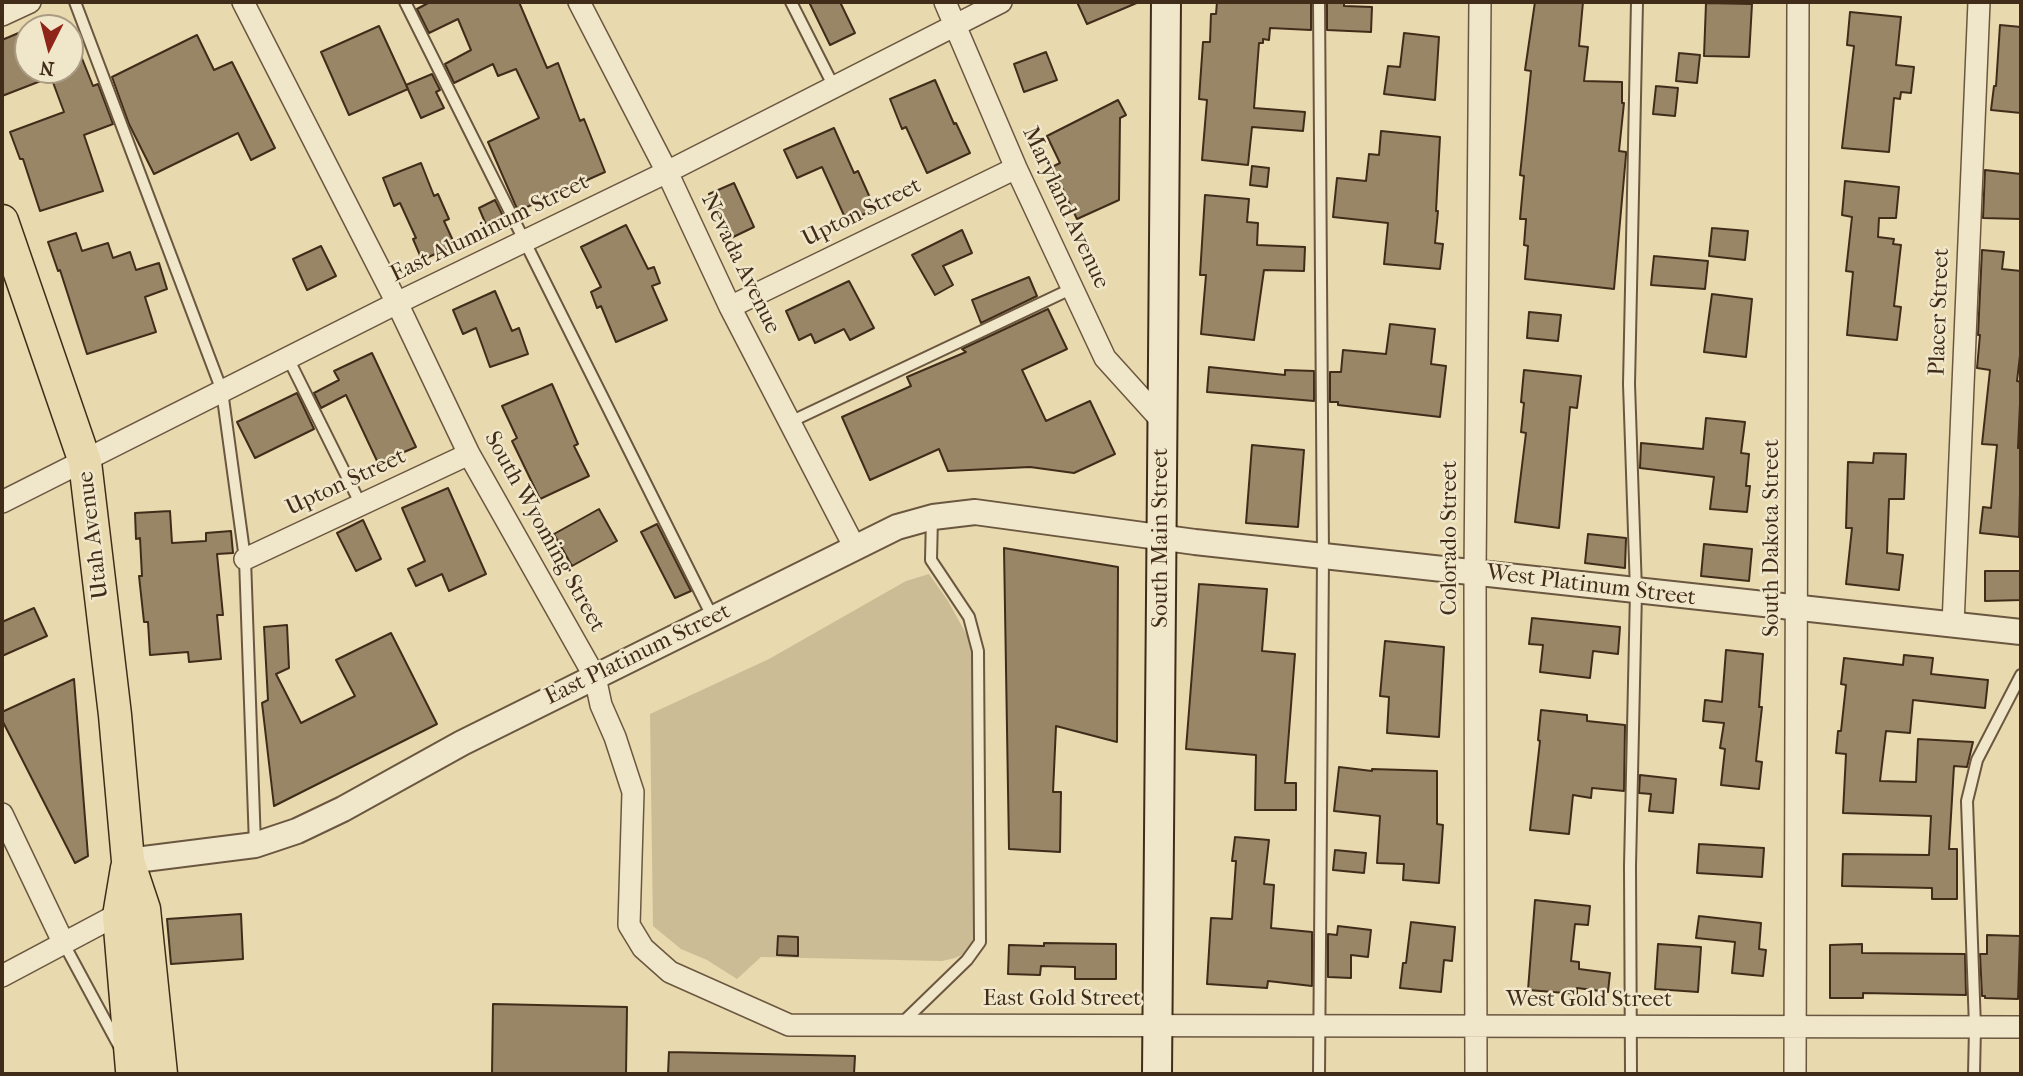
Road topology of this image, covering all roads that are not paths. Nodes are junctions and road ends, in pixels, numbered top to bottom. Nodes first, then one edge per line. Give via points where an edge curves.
1 (30, 2) edge
2 (75, 2) edge
3 (243, 2) edge
4 (405, 2) edge
5 (579, 2) edge
6 (791, 2) edge
7 (945, 2) edge
8 (1166, 2) edge
9 (1319, 2) edge
10 (1480, 2) edge
11 (1637, 2) edge
12 (1798, 2) edge
13 (1979, 2) edge
14 (995, 3) edge
15 (2, 15) edge
16 (955, 25) junction
17 (834, 87) junction
18 (1016, 168) junction
19 (667, 172) junction
20 (2, 221) edge
21 (525, 241) junction
22 (1073, 288) junction
23 (397, 303) junction
24 (730, 307) junction
25 (288, 358) junction
26 (222, 391) junction
27 (1162, 421) junction
28 (790, 422) junction
29 (469, 454) junction
30 (85, 462) junction
31 (2, 502) edge
32 (361, 505) junction
33 (933, 517) junction
34 (1161, 538) junction
35 (855, 548) junction
36 (1322, 556) junction
37 (245, 559) junction
38 (1475, 573) junction
39 (1636, 591) junction
40 (1798, 610) junction
41 (713, 618) junction
42 (1953, 625) junction
43 (2021, 632) edge
44 (2021, 675) edge
45 (595, 677) junction
46 (2, 814) edge
47 (255, 845) junction
48 (128, 861) junction
49 (130, 908) junction
50 (64, 944) junction
51 (2, 976) edge
52 (899, 1026) junction
53 (967, 1026) joint
54 (1157, 1026) junction
55 (1319, 1026) junction
56 (1477, 1026) junction
57 (1632, 1027) junction
58 (1796, 1027) junction
59 (1975, 1027) junction
60 (2021, 1027) edge
61 (143, 1073) edge
62 (1157, 1074) edge
63 (1319, 1074) edge
64 (1476, 1074) edge
65 (1631, 1074) edge
66 (1795, 1074) edge
67 (1974, 1074) edge

1 - 15 street
2 - 26 lane
3 - 23 street, South Wyoming Street
4 - 21 lane
5 - 19 street, Nevada Avenue
6 - 17 lane
7 - 16 street, Maryland Avenue
8 - 27 main road, South Main Street
9 - 36 lane
10 - 38 street, Colorado Street
11 - 39 lane via 1629,384
12 - 40 street, South Dakota Street
13 - 42 street, Placer Street
14 - 16 street, East Aluminum Street
16 - 17 street, East Aluminum Street
16 - 18 street, Maryland Avenue
17 - 19 street, East Aluminum Street
18 - 22 street, Maryland Avenue
18 - 24 street, Upton Street
19 - 21 street, East Aluminum Street
19 - 24 street, Nevada Avenue
20 - 30 main road, Utah Avenue
21 - 23 street, East Aluminum Street
21 - 41 lane
22 - 27 street, Maryland Avenue via 1105,358
22 - 28 lane
23 - 25 street, East Aluminum Street
23 - 29 street, South Wyoming Street
24 - 28 street, Nevada Avenue
25 - 26 street, East Aluminum Street
25 - 32 lane
26 - 30 street, East Aluminum Street
26 - 37 lane
27 - 34 main road, South Main Street
28 - 35 street, Nevada Avenue
29 - 32 street, Upton Street
29 - 45 street, South Wyoming Street
30 - 31 street, East Aluminum Street
30 - 48 main road, Utah Avenue
32 - 37 street, Upton Street
33 - 34 street, East Platinum Street via 975,512
33 - 35 street, East Platinum Street via 897,527
33 - 52 lane via 932,560 969,617 978,651 980,942
34 - 36 street, West Platinum Street
34 - 54 main road, South Main Street
35 - 41 street, East Platinum Street
36 - 38 street, West Platinum Street
36 - 55 lane
37 - 47 lane
38 - 39 street, West Platinum Street
38 - 56 street, Colorado Street
39 - 40 street, West Platinum Street
39 - 57 lane
40 - 42 street, West Platinum Street
40 - 58 street, South Dakota Street
41 - 45 street, East Platinum Street
42 - 43 street, West Platinum Street
44 - 59 lane via 1977,760 1967,801
45 - 47 street, East Platinum Street via 343,809
45 - 52 street, South Wyoming Street via 633,792 629,925 643,948 670,972 789,1025
46 - 50 street
47 - 48 street, East Platinum Street
48 - 49 main road, Utah Avenue
49 - 50 street
49 - 61 main road, Utah Avenue via 144,909 152,972
50 - 51 street
50 - 61 lane
52 - 53 street, South Wyoming Street
53 - 54 street, East Gold Street
54 - 55 street, West Gold Street
54 - 62 main road, South Main Street
55 - 56 street, West Gold Street
55 - 63 lane
56 - 57 street, West Gold Street
56 - 64 street, Colorado Street
57 - 58 street, West Gold Street
57 - 65 lane
58 - 59 street, West Gold Street
58 - 66 street, South Dakota Street
59 - 60 street, West Gold Street
59 - 67 lane

